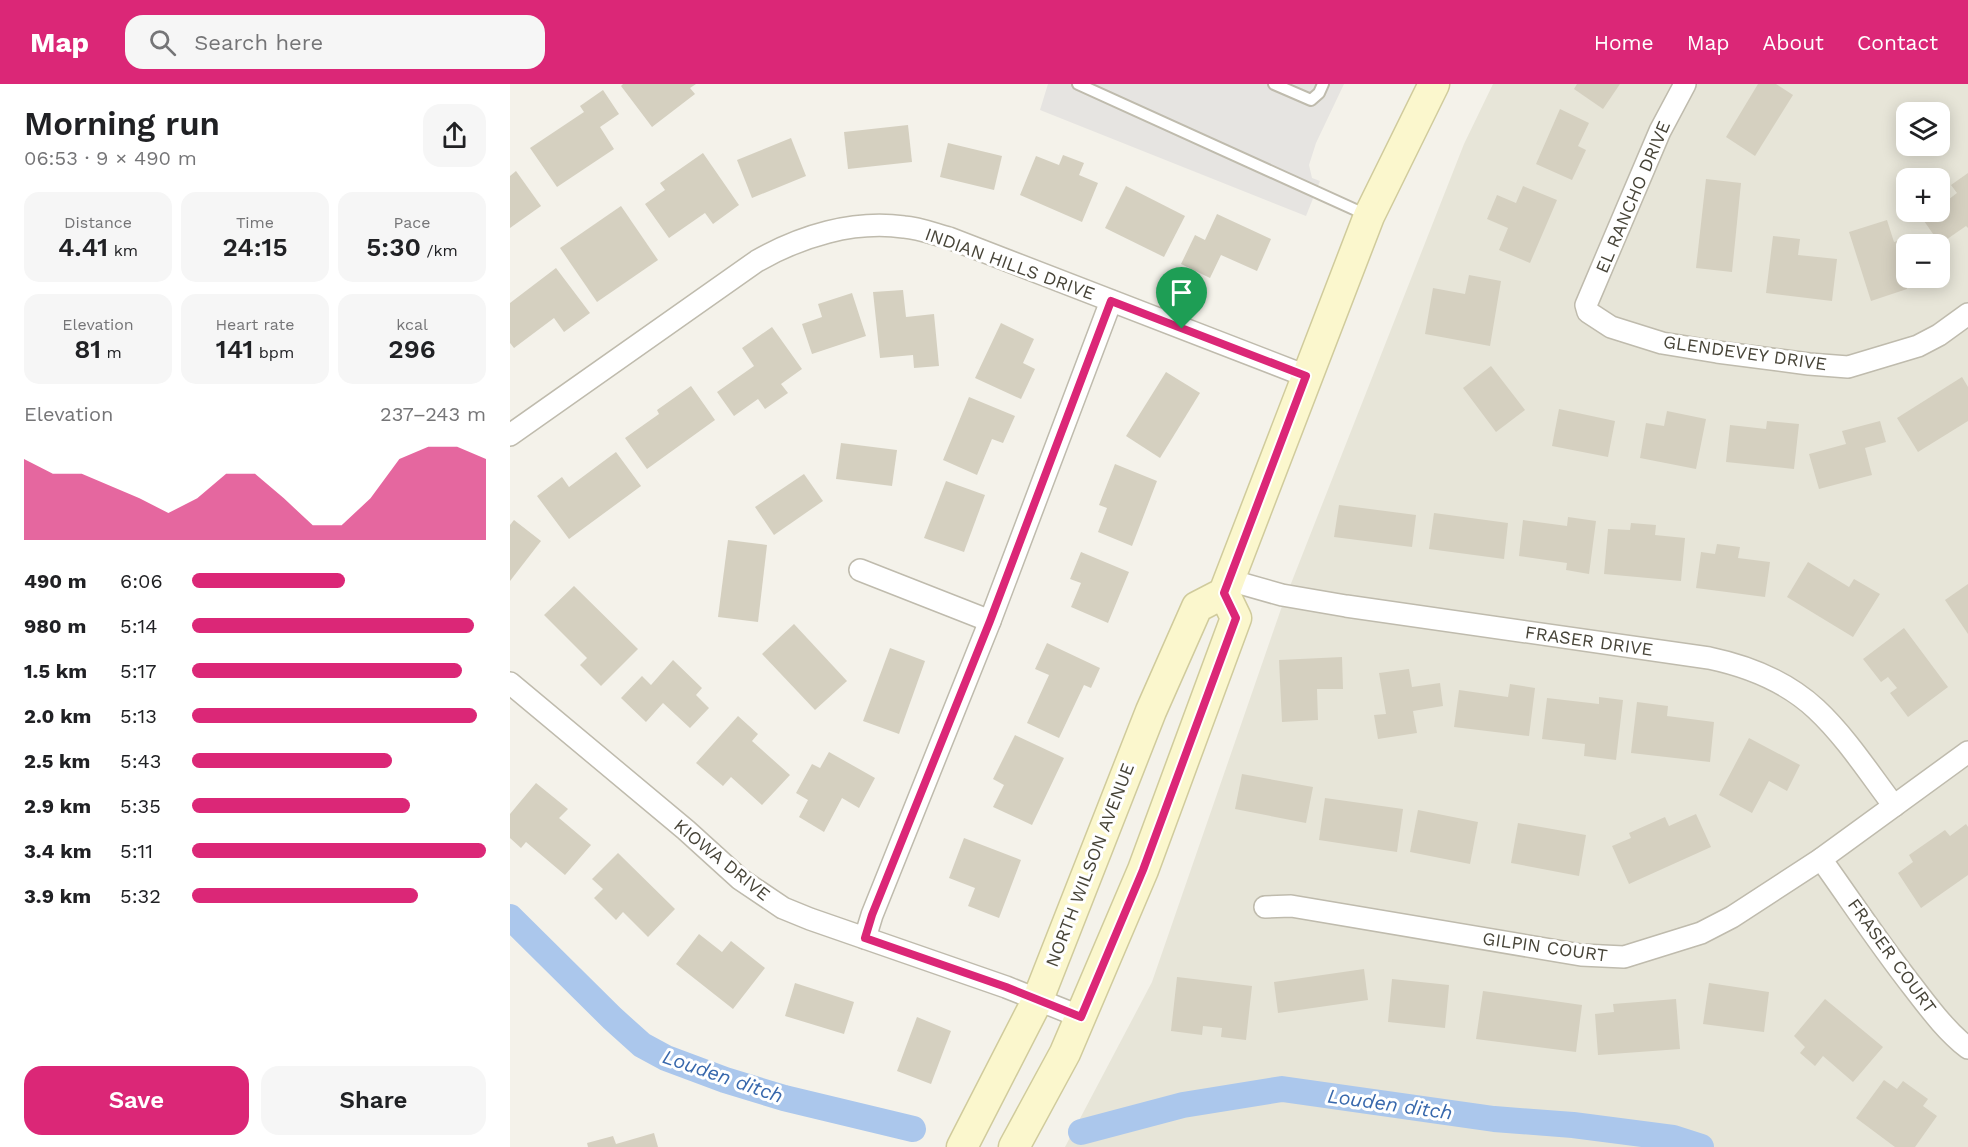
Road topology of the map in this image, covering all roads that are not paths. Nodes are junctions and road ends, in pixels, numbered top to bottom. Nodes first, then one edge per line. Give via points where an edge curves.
1 (1078, 84) edge
2 (1274, 84) edge
3 (1323, 84) edge
4 (1434, 84) edge
5 (1685, 84) edge
6 (1369, 216) junction
7 (1111, 301) junction
8 (1588, 312) joint
9 (1968, 314) edge
10 (1306, 376) junction
11 (510, 435) edge
12 (860, 570) dead end
13 (1227, 586) junction
14 (990, 621) junction
15 (510, 683) edge
16 (1968, 752) edge
17 (1894, 806) junction
18 (1821, 859) junction
19 (1265, 907) dead end
20 (865, 938) junction
21 (1038, 999) junction
22 (1081, 1017) junction
23 (1968, 1048) edge
24 (962, 1147) edge
25 (1014, 1147) edge

1 - 6 lane
2 - 3 lane via 1311,100
4 - 6 main road
5 - 8 street, EL RANCHO DRIVE via 1660,130 1587,305
6 - 10 main road
7 - 10 street, INDIAN HILLS DRIVE
7 - 11 street, INDIAN HILLS DRIVE via 949,238 906,227 866,226 827,232 777,249 757,261
7 - 14 street
8 - 9 street, GLENDEVEY DRIVE via 1611,327 1662,343 1848,367 1918,346
10 - 13 main road
12 - 14 street
13 - 17 street, FRASER DRIVE via 1738,664 1799,695 1816,709 1850,746
13 - 21 main road, NORTH WILSON AVENUE via 1197,607 1151,711
13 - 22 main road via 1236,618 1143,870
14 - 20 street
15 - 20 street, KIOWA DRIVE via 740,879 783,908
16 - 17 street, GILPIN COURT
17 - 18 street, GILPIN COURT
18 - 19 street, GILPIN COURT via 1701,933 1624,957 1581,956 1291,906
18 - 23 street, FRASER COURT via 1900,971 1954,1038
20 - 21 street, KIOWA DRIVE
21 - 22 street, KIOWA DRIVE
21 - 24 main road, NORTH WILSON AVENUE
22 - 25 main road

